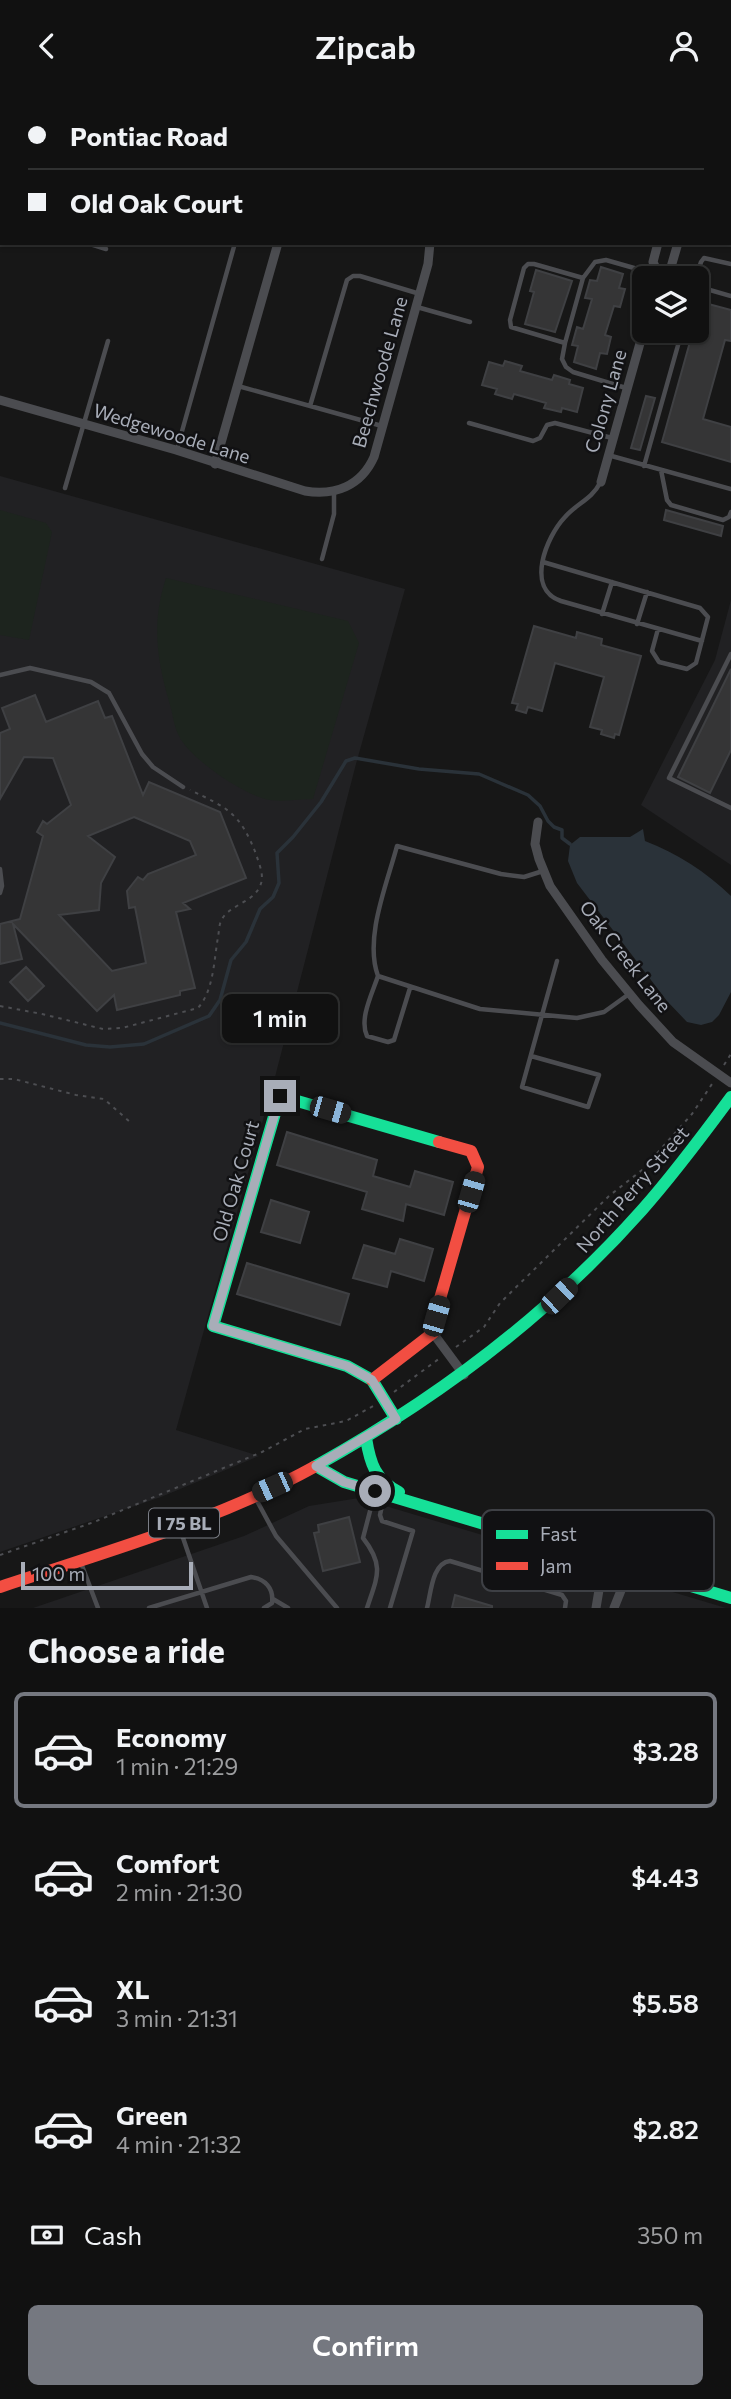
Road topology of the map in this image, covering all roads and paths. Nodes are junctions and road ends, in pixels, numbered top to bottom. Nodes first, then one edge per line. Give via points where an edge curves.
1 (93, 245) edge
2 (234, 245) edge
3 (277, 245) edge
4 (430, 245) edge
5 (658, 245) edge
6 (677, 245) edge
7 (106, 249) dead end
8 (731, 264) edge
9 (656, 266) edge
10 (671, 266) edge
11 (700, 266) edge
12 (632, 269) edge
13 (583, 278) junction
14 (709, 290) edge
15 (420, 294) junction
16 (731, 296) edge
17 (416, 307) junction
18 (470, 322) dead end
19 (108, 341) dead end
20 (565, 343) junction
21 (640, 343) edge
22 (679, 343) edge
23 (237, 386) junction
24 (627, 388) junction
25 (0, 400) edge
26 (310, 406) junction
27 (469, 423) dead end
28 (83, 424) junction
29 (383, 426) junction
30 (613, 438) junction
31 (176, 450) junction
32 (608, 455) junction
33 (215, 464) junction
34 (644, 466) junction
35 (661, 470) junction
36 (600, 482) joint
37 (65, 488) dead end
38 (731, 489) edge
39 (334, 492) junction
40 (731, 512) edge
41 (322, 559) dead end
42 (543, 562) junction
43 (612, 582) junction
44 (647, 592) junction
45 (602, 614) junction
46 (637, 624) junction
47 (658, 629) junction
48 (702, 641) junction
49 (731, 654) edge
50 (0, 675) edge
51 (183, 787) joint
52 (731, 808) edge
53 (538, 822) dead end
54 (0, 869) edge
55 (544, 871) junction
56 (0, 893) edge
57 (557, 961) dead end
58 (378, 976) junction
59 (410, 988) junction
60 (629, 994) junction
61 (0, 1006) edge
62 (542, 1014) junction
63 (531, 1056) junction
64 (0, 1079) edge
65 (731, 1083) edge
66 (731, 1097) edge
67 (130, 1122) dead end
68 (433, 1333) junction
69 (464, 1375) junction
70 (372, 1380) junction
71 (396, 1419) junction
72 (366, 1438) junction
73 (316, 1466) junction
74 (380, 1493) junction
75 (254, 1495) junction
76 (414, 1503) junction
77 (482, 1523) edge
78 (178, 1525) junction
79 (80, 1559) junction
80 (482, 1571) edge
81 (0, 1587) edge
82 (200, 1591) junction
83 (549, 1591) edge
84 (621, 1591) edge
85 (707, 1591) edge
86 (731, 1598) edge
87 (273, 1599) junction
88 (99, 1608) edge
89 (149, 1608) edge
90 (207, 1608) edge
91 (264, 1608) edge
92 (288, 1608) edge
93 (337, 1608) edge
94 (368, 1608) edge
95 (390, 1608) edge
96 (427, 1608) edge
97 (565, 1608) edge
98 (614, 1608) edge

1 - 7 lane
2 - 31 lane
3 - 23 street
4 - 15 street, Beechwoode Lane
5 - 9 street
6 - 10 street
8 - 11 lane via 704,258
12 - 13 lane via 601,260 592,264
13 - 20 lane
13 - 20 lane via 534,264 524,268 510,325
14 - 16 lane
15 - 17 street, Beechwoode Lane
15 - 26 lane via 360,276 347,280
17 - 18 lane
17 - 29 street, Beechwoode Lane
19 - 28 lane
20 - 24 lane via 563,362 570,371
21 - 24 street, Colony Lane
22 - 34 lane
23 - 26 lane
23 - 33 street
24 - 30 street, Colony Lane
25 - 28 street, Wedgewoode Lane
26 - 29 lane
27 - 30 lane via 533,441 547,425 555,423
28 - 31 street, Wedgewoode Lane
28 - 37 lane
29 - 39 street, Beechwoode Lane via 367,471
30 - 32 street, Colony Lane
31 - 33 street, Wedgewoode Lane
32 - 34 lane
32 - 36 street, Colony Lane
33 - 39 street, Wedgewoode Lane via 305,491
34 - 35 lane
35 - 38 lane
35 - 40 lane via 667,500 673,507 723,520
36 - 42 lane via 593,495 559,524
39 - 41 lane via 334,514
42 - 43 lane
42 - 45 lane via 541,582 551,597
43 - 44 lane
43 - 45 lane
44 - 46 lane
44 - 48 lane via 704,610 708,617
45 - 46 lane
46 - 47 lane
47 - 48 lane
47 - 48 lane via 652,651 659,662 682,669 694,666
49 - 52 lane via 669,778
50 - 51 lane via 30,668 91,682 109,693 142,754
51 - 61 path via 230,810 244,826 261,869 260,885 221,920 205,1000 198,1008 103,1030
53 - 55 street, Oak Creek Lane via 536,843
54 - 56 lane
55 - 58 lane via 524,877 501,874 397,846 375,929 372,961
55 - 60 street, Oak Creek Lane via 550,886
57 - 62 lane
58 - 59 lane
58 - 59 lane via 365,1018 367,1036 394,1040
59 - 62 lane via 481,1009
60 - 62 lane via 604,1012 577,1018
60 - 65 street, Oak Creek Lane via 673,1042
62 - 63 lane
63 - 63 lane via 522,1087 588,1107 599,1075
64 - 67 path via 104,1100
66 - 69 street, North Perry Street / I 75 BL via 666,1184 608,1248
68 - 69 street
68 - 70 street
68 - 70 street, Old Oak Court via 478,1167 471,1151 280,1096 213,1326 347,1366
69 - 71 street, North Perry Street / I 75 BL
70 - 71 street
71 - 72 street, North Perry Street / I 75 BL
72 - 73 street, North Perry Street / I 75 BL
72 - 76 street via 376,1477
73 - 74 street via 344,1482
73 - 75 street, North Perry Street / I 75 BL
74 - 76 street
74 - 94 lane via 363,1538 378,1568
74 - 95 lane via 382,1521 413,1531
75 - 78 street, North Perry Street / I 75 BL
75 - 93 lane via 276,1536
76 - 77 street
78 - 79 street, North Perry Street / I 75 BL
78 - 82 lane
79 - 81 street, North Perry Street / I 75 BL
79 - 88 lane
80 - 96 lane via 444,1562 438,1567
82 - 87 lane via 251,1577 265,1582
82 - 89 lane
82 - 90 lane
83 - 97 lane via 562,1595
84 - 98 street
85 - 86 street
87 - 91 lane
87 - 92 lane

